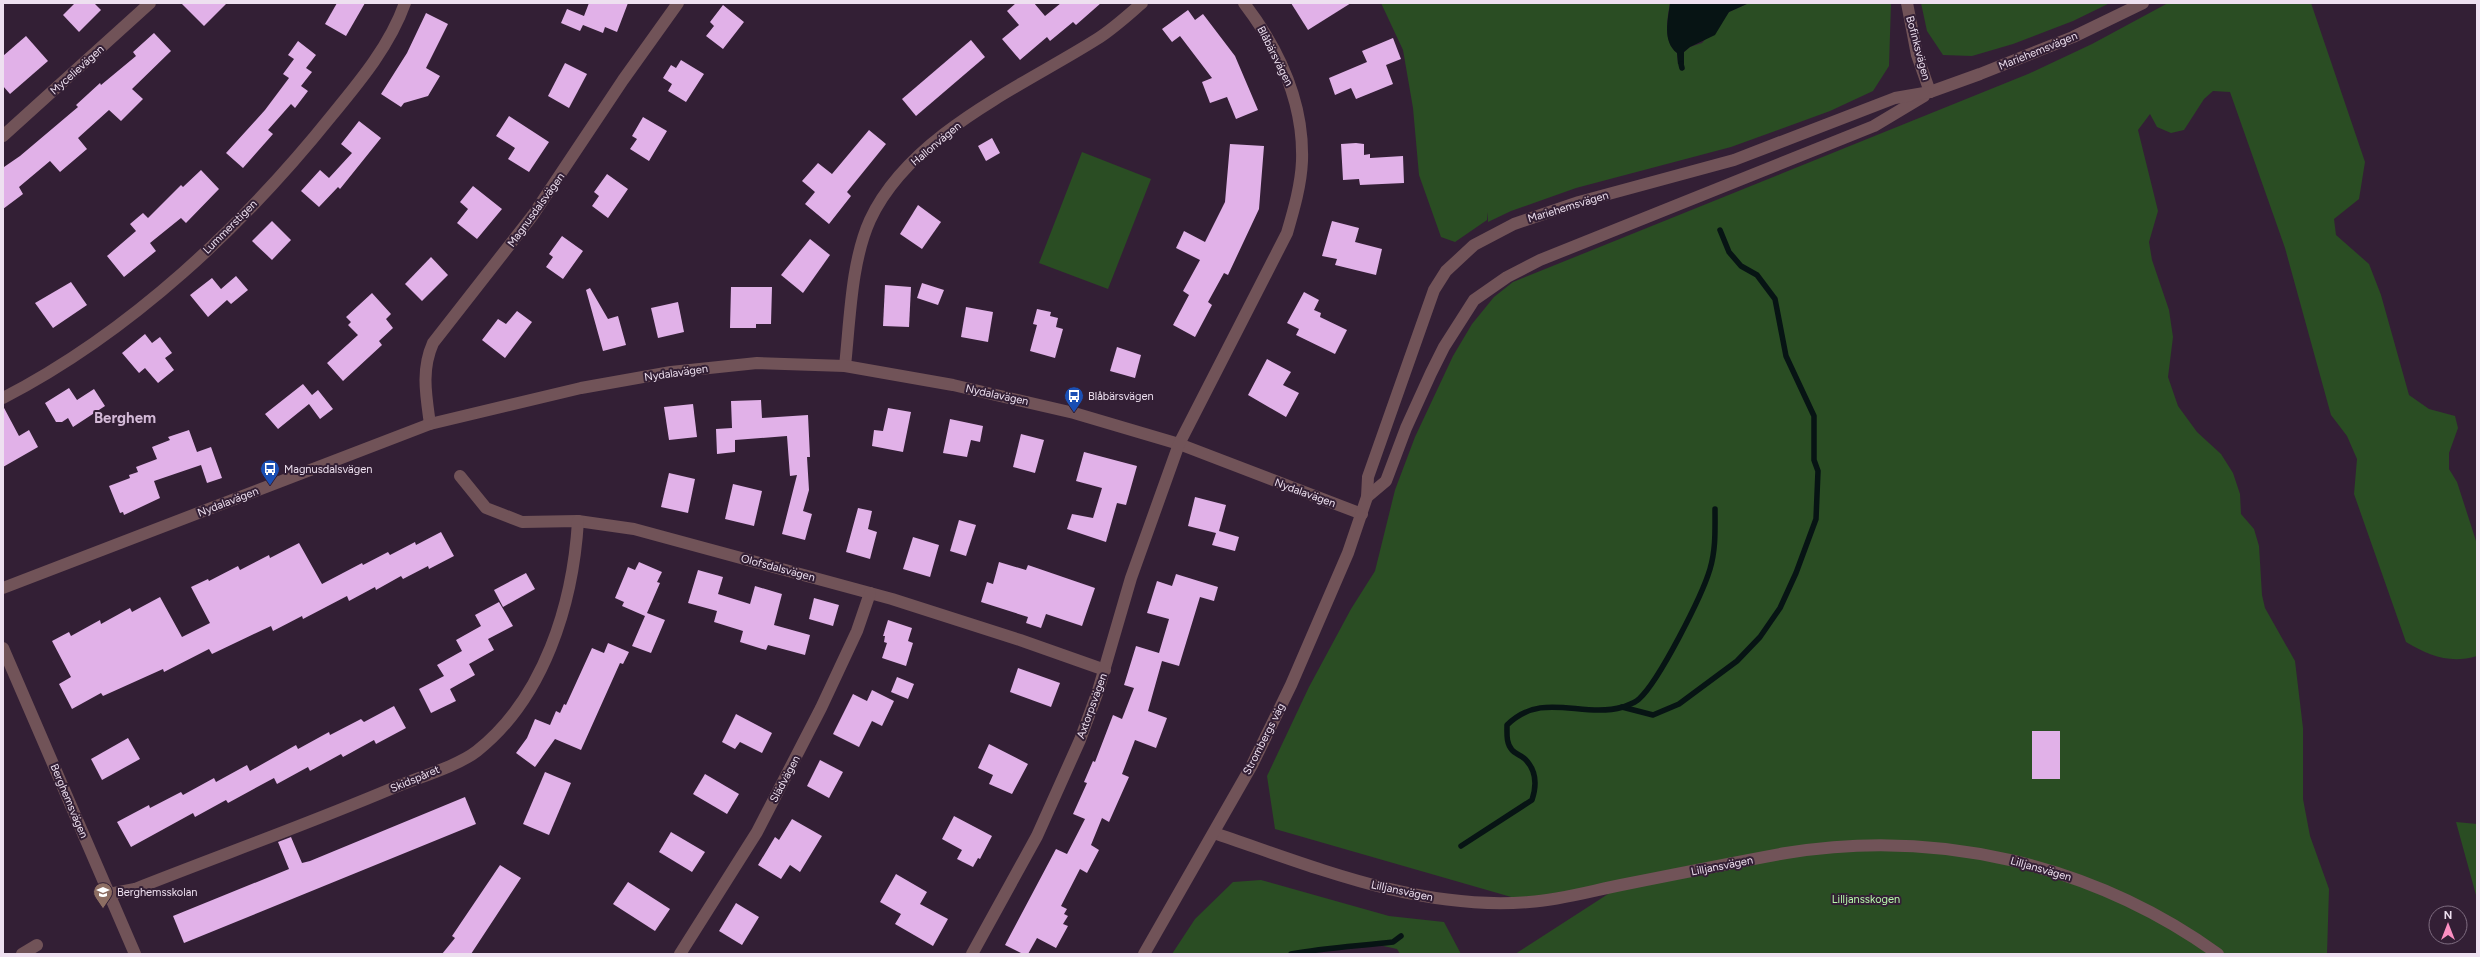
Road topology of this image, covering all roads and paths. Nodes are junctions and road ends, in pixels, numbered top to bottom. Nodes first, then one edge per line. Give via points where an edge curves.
1 (150, 3) edge
2 (405, 3) edge
3 (678, 3) edge
4 (1142, 3) edge
5 (1244, 3) edge
6 (1907, 3) edge
7 (2143, 3) edge
8 (1930, 92) junction
9 (3, 136) edge
10 (846, 366) junction
11 (3, 398) edge
12 (430, 424) junction
13 (1179, 444) junction
14 (460, 476) dead end
15 (1367, 497) junction
16 (1362, 514) junction
17 (578, 522) junction
18 (3, 588) edge
19 (870, 593) junction
20 (3, 648) edge
21 (1105, 670) junction
22 (1214, 833) junction
23 (109, 894) junction
24 (37, 945) dead end
25 (22, 954) edge
26 (135, 954) edge
27 (680, 954) edge
28 (972, 954) edge
29 (1144, 954) edge
30 (2218, 954) edge

1 - 9 street, Mycelievägen
2 - 11 street, Lummerstigen via 398,22 366,74 317,134 245,213 187,270 107,334
3 - 12 street, Magnusdalsvägen via 623,80 534,215 433,343 427,357 424,381
4 - 10 street, Hallonvägen via 1099,38 972,114 942,135 902,173 882,199 870,221 852,295
5 - 13 street, Blåbärsvägen via 1276,52 1292,88 1302,134 1301,170 1287,233
6 - 8 street, Bofinksvägen via 1918,55
7 - 8 street, Mariehemsvägen via 2060,42
8 - 15 street, Mariehemsvägen via 1874,126 1540,260 1489,288 1474,300 1444,347 1406,428 1386,481
8 - 15 street, Mariehemsvägen via 1895,98 1734,160 1579,202 1514,224 1474,245 1446,271 1434,290 1368,477
10 - 12 street, Nydalavägen via 757,363 671,372 581,388
10 - 13 street, Nydalavägen via 953,385 1037,404
12 - 18 street, Nydalavägen
13 - 16 street, Nydalavägen
13 - 21 street, Axtorpsvägen via 1132,578
14 - 17 street, Olofsdalsvägen via 486,508 510,518 522,522
15 - 16 street, Mariehemsvägen
16 - 22 street, Strombergs väg via 1348,553 1291,685
17 - 19 street, Olofsdalsvägen via 634,529
17 - 23 street, Skidspåret via 568,592 546,658 524,698 489,740 475,752 376,795 135,889
19 - 21 street, Olofsdalsvägen via 1020,640
19 - 27 street, Slädvägen via 857,631 821,708 757,832
20 - 23 street, Berghemsvägen
21 - 28 street, Axtorpsvägen via 1080,740 1037,836
22 - 29 street, Strombergs väg
22 - 30 street, Lilljansvägen via 1360,882 1433,897 1474,902 1529,902 1786,853 1846,846 1887,844 1970,851 2079,879 2150,910
23 - 26 street, Berghemsvägen
24 - 25 street

